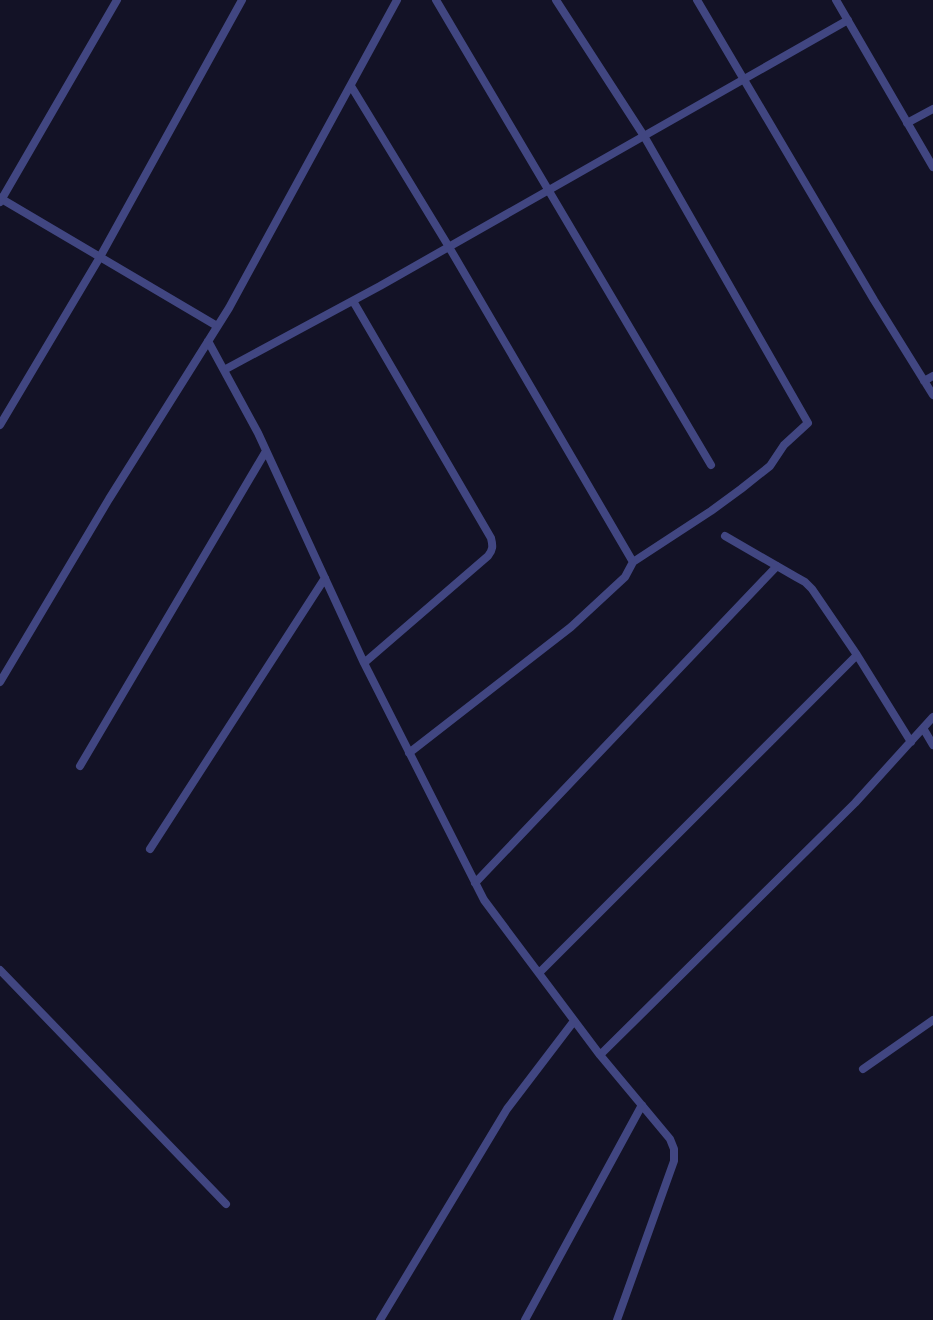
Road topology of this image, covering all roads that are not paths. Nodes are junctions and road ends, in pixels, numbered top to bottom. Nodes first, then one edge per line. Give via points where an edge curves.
1 (117, 0) edge
2 (242, 0) edge
3 (397, 0) edge
4 (436, 0) edge
5 (556, 0) edge
6 (697, 0) edge
7 (836, 0) edge
8 (848, 20) junction
9 (744, 79) junction
10 (351, 86) junction
11 (933, 109) edge
12 (908, 123) junction
13 (644, 136) junction
14 (933, 167) edge
15 (550, 190) junction
16 (1, 200) edge
17 (449, 247) junction
18 (100, 257) junction
19 (353, 301) junction
20 (217, 326) junction
21 (208, 342) junction
22 (224, 370) junction
23 (933, 376) edge
24 (924, 381) junction
25 (933, 395) edge
26 (0, 425) edge
27 (266, 451) junction
28 (712, 465) dead end
29 (725, 536) dead end
30 (633, 562) junction
31 (777, 566) junction
32 (325, 578) junction
33 (857, 655) junction
34 (364, 663) junction
35 (0, 682) edge
36 (933, 717) edge
37 (923, 728) junction
38 (911, 742) junction
39 (933, 744) edge
40 (409, 753) junction
41 (80, 766) dead end
42 (150, 849) dead end
43 (475, 883) junction
44 (0, 970) edge
45 (539, 973) junction
46 (933, 1020) edge
47 (574, 1021) junction
48 (600, 1056) junction
49 (863, 1069) dead end
50 (642, 1106) junction
51 (226, 1204) dead end
52 (380, 1320) edge
53 (525, 1320) edge
54 (617, 1320) edge

1 - 16 street
2 - 18 street
3 - 10 street
4 - 15 street
5 - 13 street
6 - 9 street
7 - 8 street
8 - 9 street
8 - 12 street
9 - 13 street
9 - 24 street
10 - 17 street
10 - 20 street
11 - 12 street
12 - 14 street
13 - 15 street
13 - 30 street via 808,422 784,445 770,466 741,490
15 - 17 street
15 - 28 street
16 - 18 street
17 - 19 street
17 - 30 street
18 - 20 street
18 - 26 street
19 - 22 street
19 - 34 street via 493,544 488,556
20 - 21 street
21 - 22 street
21 - 35 street via 109,499
22 - 27 street
23 - 24 street
24 - 25 street
27 - 32 street
27 - 41 street
29 - 31 street
30 - 40 street via 625,577 571,627
31 - 33 street via 805,582 812,589
31 - 43 street
32 - 34 street
32 - 42 street
33 - 38 street
33 - 45 street
34 - 40 street
36 - 37 street
37 - 38 street
37 - 39 street
38 - 48 street via 855,803
40 - 43 street
43 - 45 street via 484,900
44 - 51 street
45 - 47 street
46 - 49 street
47 - 48 street
47 - 52 street via 507,1109
48 - 50 street
50 - 53 street
50 - 54 street via 670,1139 674,1149 674,1161

